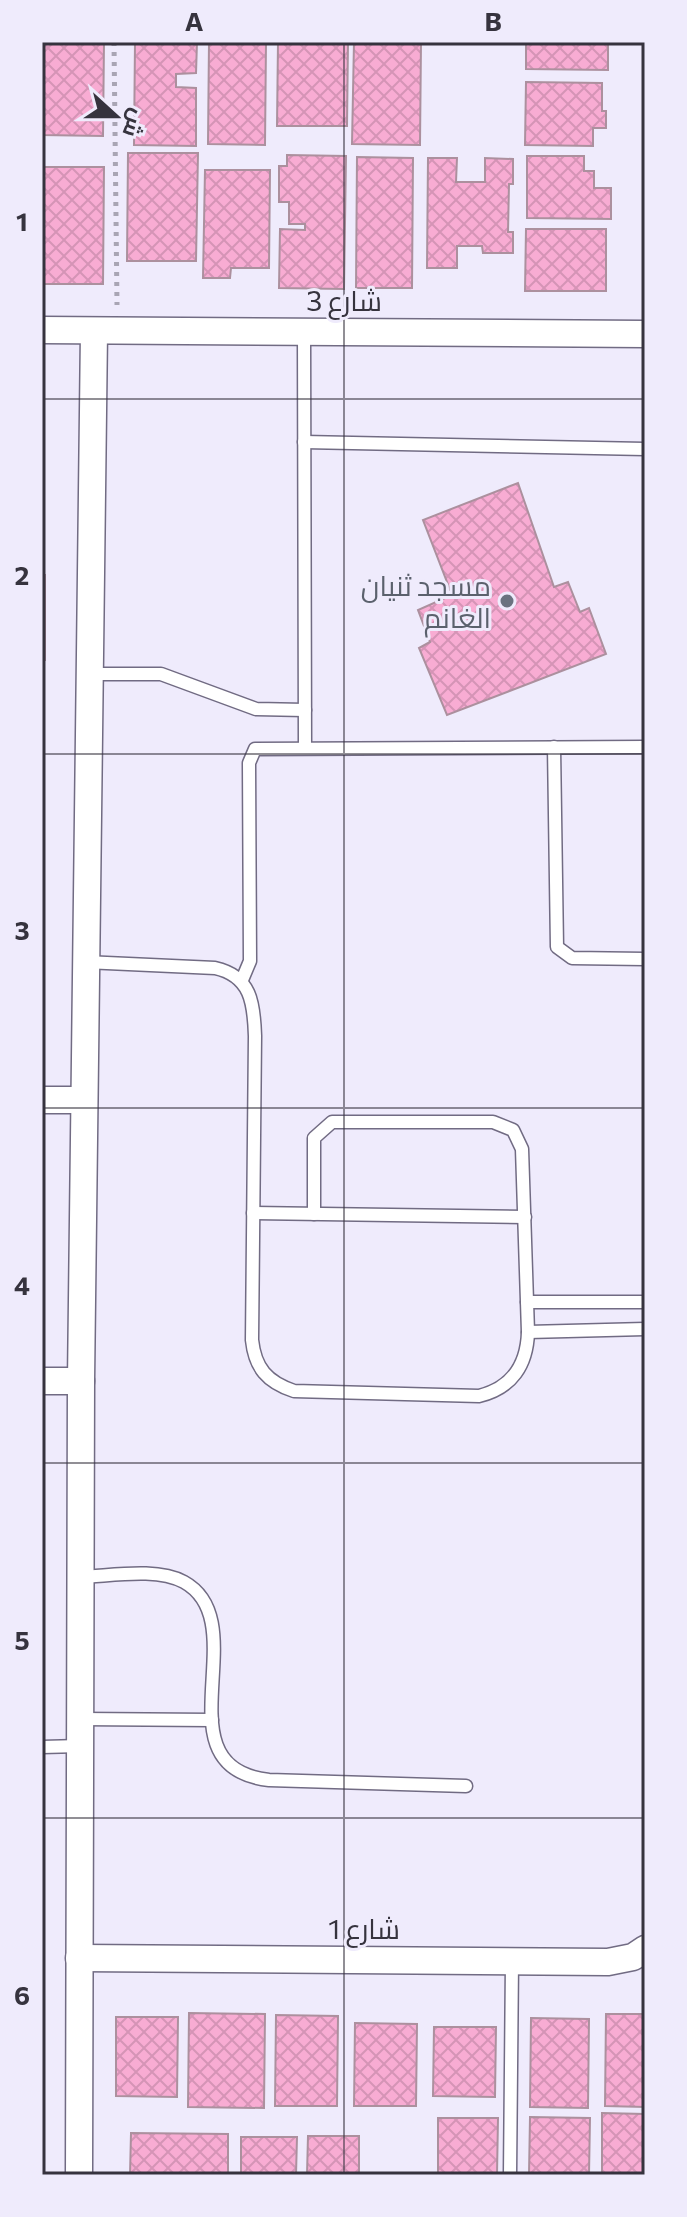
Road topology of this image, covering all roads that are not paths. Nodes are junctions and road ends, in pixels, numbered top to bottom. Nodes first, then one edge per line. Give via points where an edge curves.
1 (42, 330) edge
2 (106, 331) junction
3 (304, 332) junction
4 (645, 334) edge
5 (304, 442) junction
6 (645, 449) edge
7 (89, 674) junction
8 (305, 710) junction
9 (554, 747) junction
10 (645, 747) edge
11 (305, 748) junction
12 (645, 959) edge
13 (85, 962) junction
14 (242, 980) junction
15 (42, 1100) edge
16 (84, 1100) junction
17 (253, 1213) junction
18 (314, 1214) junction
19 (525, 1217) junction
20 (527, 1302) junction
21 (645, 1302) edge
22 (645, 1329) edge
23 (528, 1332) junction
24 (42, 1381) edge
25 (81, 1381) junction
26 (80, 1577) junction
27 (80, 1719) junction
28 (212, 1720) junction
29 (80, 1746) junction
30 (42, 1747) edge
31 (466, 1786) dead end
32 (644, 1953) edge
33 (79, 1958) junction
34 (512, 1961) junction
35 (79, 2175) edge
36 (510, 2175) edge

1 - 2 street, شارع 3
2 - 3 street, شارع 3
2 - 7 street
3 - 4 street, شارع 3
3 - 5 lane
5 - 6 lane
5 - 8 lane
7 - 8 lane via 161,674 256,709
7 - 13 street
8 - 11 lane
9 - 10 lane
9 - 11 lane
9 - 12 lane via 557,947 572,958
11 - 14 lane via 260,748 250,755 250,961
13 - 14 lane via 197,965 222,969
13 - 16 street
14 - 17 lane via 251,998 255,1036
15 - 16 street
16 - 25 street
17 - 18 lane
17 - 23 lane via 254,1358 277,1385 294,1391 494,1393 516,1374
18 - 19 lane
18 - 19 lane via 313,1146 324,1125 493,1122 513,1130 519,1139
19 - 20 lane
20 - 21 lane
20 - 23 lane
22 - 23 lane
24 - 25 street
25 - 26 street
26 - 27 street
26 - 28 lane via 169,1576 195,1590 211,1615
27 - 28 lane
27 - 29 street
28 - 31 lane via 218,1750 253,1778
29 - 30 lane
29 - 33 street
32 - 34 street, شارع 1 via 608,1962
33 - 34 street, شارع 1
33 - 35 street
34 - 36 lane

